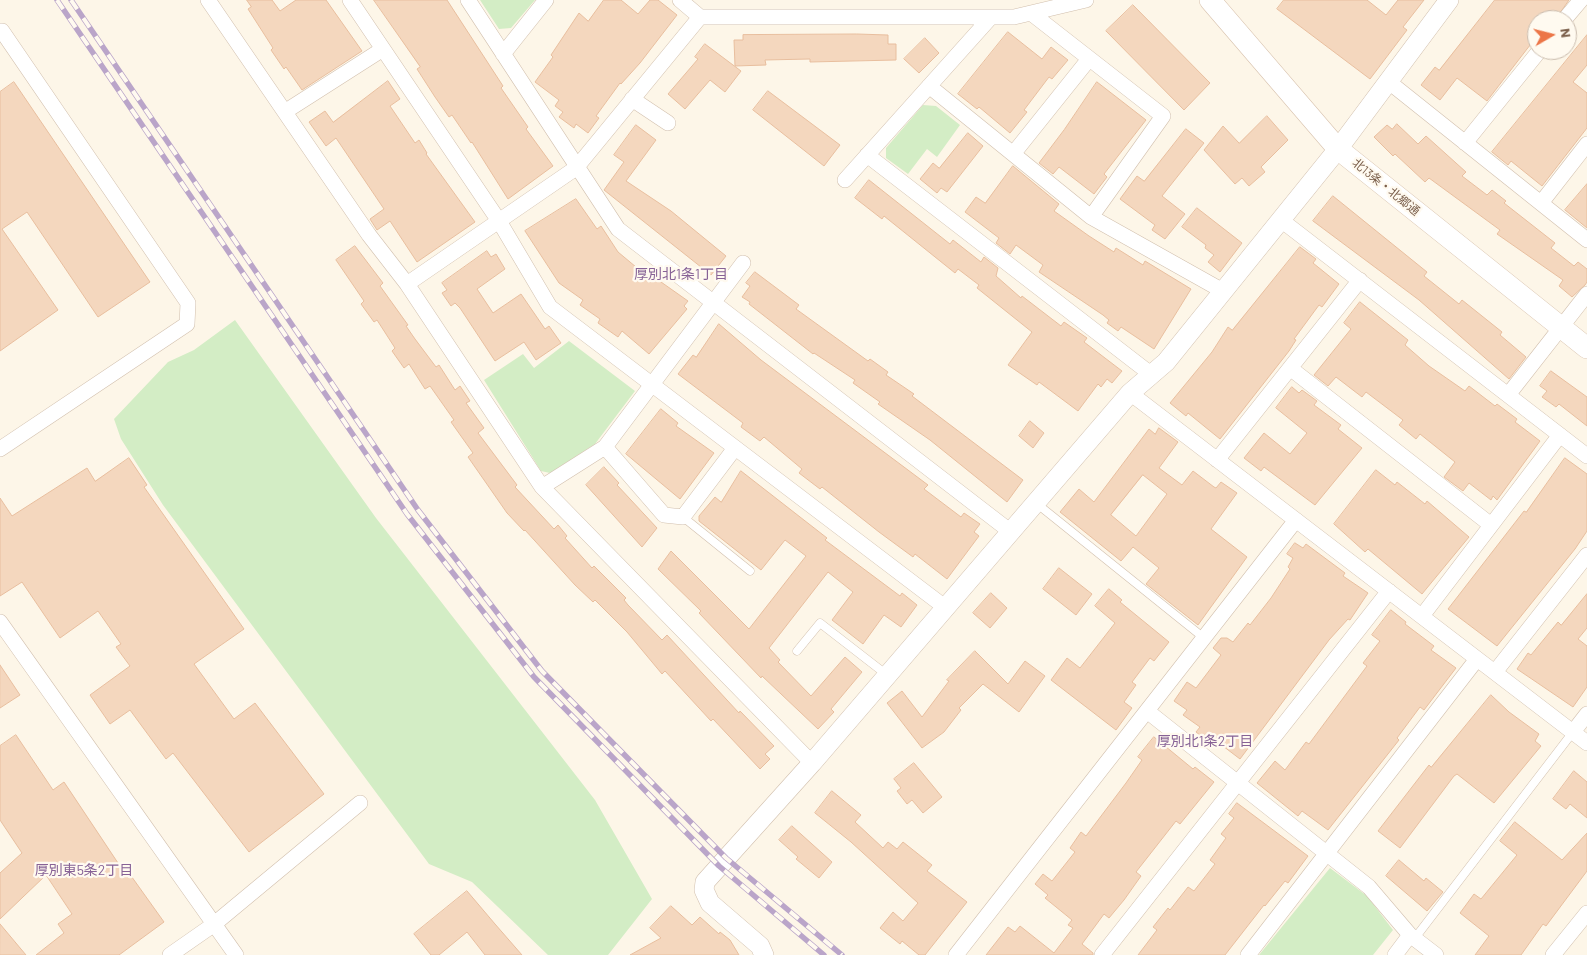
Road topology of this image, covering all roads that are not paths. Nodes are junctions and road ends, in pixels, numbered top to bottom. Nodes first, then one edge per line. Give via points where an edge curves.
1 (208, 0) edge
2 (350, 0) edge
3 (468, 0) edge
4 (546, 0) edge
5 (680, 0) edge
6 (1086, 0) edge
7 (1210, 0) edge
8 (1450, 0) edge
9 (1581, 0) edge
10 (1572, 10) edge
11 (1031, 13) junction
12 (700, 17) junction
13 (991, 17) junction
14 (0, 31) edge
15 (383, 49) junction
16 (503, 54) junction
17 (1089, 59) junction
18 (1532, 60) edge
19 (1389, 82) junction
20 (929, 86) junction
21 (632, 99) junction
22 (286, 111) junction
23 (668, 123) dead end
24 (1465, 143) junction
25 (1587, 144) edge
26 (1338, 149) junction
27 (1013, 154) junction
28 (867, 155) junction
29 (576, 168) junction
30 (845, 180) dead end
31 (1541, 203) junction
32 (1091, 217) junction
33 (1281, 220) junction
34 (498, 221) junction
35 (1587, 240) edge
36 (743, 263) dead end
37 (1360, 280) junction
38 (407, 284) junction
39 (1224, 291) junction
40 (1587, 294) edge
41 (714, 302) junction
42 (1561, 327) junction
43 (1587, 348) edge
44 (1290, 368) junction
45 (1152, 375) junction
46 (652, 385) junction
47 (1130, 393) junction
48 (1508, 395) junction
49 (1560, 435) junction
50 (605, 447) junction
51 (735, 448) junction
52 (0, 449) edge
53 (1587, 456) edge
54 (1218, 460) junction
55 (542, 487) junction
56 (1035, 503) junction
57 (683, 516) junction
58 (1296, 520) junction
59 (1492, 525) junction
60 (1011, 532) junction
61 (1587, 555) edge
62 (750, 571) dead end
63 (1389, 591) junction
64 (946, 608) junction
65 (1422, 616) junction
66 (0, 622) edge
67 (1204, 638) junction
68 (798, 651) dead end
69 (1477, 659) junction
70 (1495, 672) junction
71 (888, 675) junction
72 (1146, 711) junction
73 (1587, 714) edge
74 (1573, 732) junction
75 (1587, 743) edge
76 (812, 763) junction
77 (1237, 783) junction
78 (360, 803) dead end
79 (1326, 853) junction
80 (1587, 913) edge
81 (213, 925) junction
82 (1413, 937) junction
83 (170, 955) edge
84 (236, 955) edge
85 (764, 955) edge
86 (956, 955) edge
87 (1102, 955) edge
88 (1248, 955) edge
89 (1395, 955) edge
90 (1436, 955) edge
91 (1553, 955) edge

1 - 22 street
2 - 15 street
3 - 16 street
4 - 16 street
5 - 12 street
6 - 11 street
7 - 26 main road, 北13条・北郷通
8 - 19 street
9 - 10 street
11 - 13 street
11 - 17 street
12 - 13 street
12 - 21 street
13 - 20 street
14 - 52 street via 188,303 187,324
15 - 22 street
15 - 34 street
16 - 29 street
17 - 27 street
17 - 32 street via 1163,116
18 - 24 street
19 - 24 street
19 - 26 street
20 - 27 street
20 - 28 street
21 - 23 street
21 - 29 street
22 - 38 street via 369,235
24 - 31 street
25 - 31 street
26 - 33 street
26 - 42 main road, 北13条・北郷通
27 - 32 street
28 - 30 street
28 - 45 street
29 - 34 street
29 - 41 street via 618,229
31 - 35 street
32 - 39 street
33 - 37 street
33 - 39 street
34 - 38 street
34 - 46 street via 550,307
36 - 41 street
37 - 44 street
37 - 48 street
38 - 55 street
39 - 45 street
40 - 42 street
41 - 46 street
41 - 60 street
42 - 43 main road, 北13条・北郷通
42 - 48 street
44 - 54 street
44 - 59 street
45 - 47 street
46 - 50 street
46 - 51 street
47 - 54 street
47 - 56 street
48 - 49 street
49 - 53 street
49 - 59 street
50 - 55 street
50 - 57 street via 664,515
51 - 57 street
51 - 64 street
54 - 58 street
55 - 76 street
56 - 60 street
56 - 67 lane
57 - 62 lane
58 - 63 street
58 - 67 street
59 - 65 street
60 - 64 street
61 - 70 street
63 - 65 street
63 - 77 street
64 - 71 street
65 - 69 street
66 - 81 street
67 - 72 street
68 - 71 lane via 820,623
69 - 70 street
69 - 79 street
70 - 74 street
71 - 76 street
72 - 77 street
72 - 86 street
73 - 74 street
74 - 75 street
74 - 82 lane
76 - 85 street via 705,882 704,890 710,903 760,946
77 - 79 street
77 - 87 street
78 - 81 street
79 - 82 street via 1369,887
79 - 88 street
80 - 91 street
81 - 83 street
81 - 84 street
82 - 89 street
82 - 90 street

